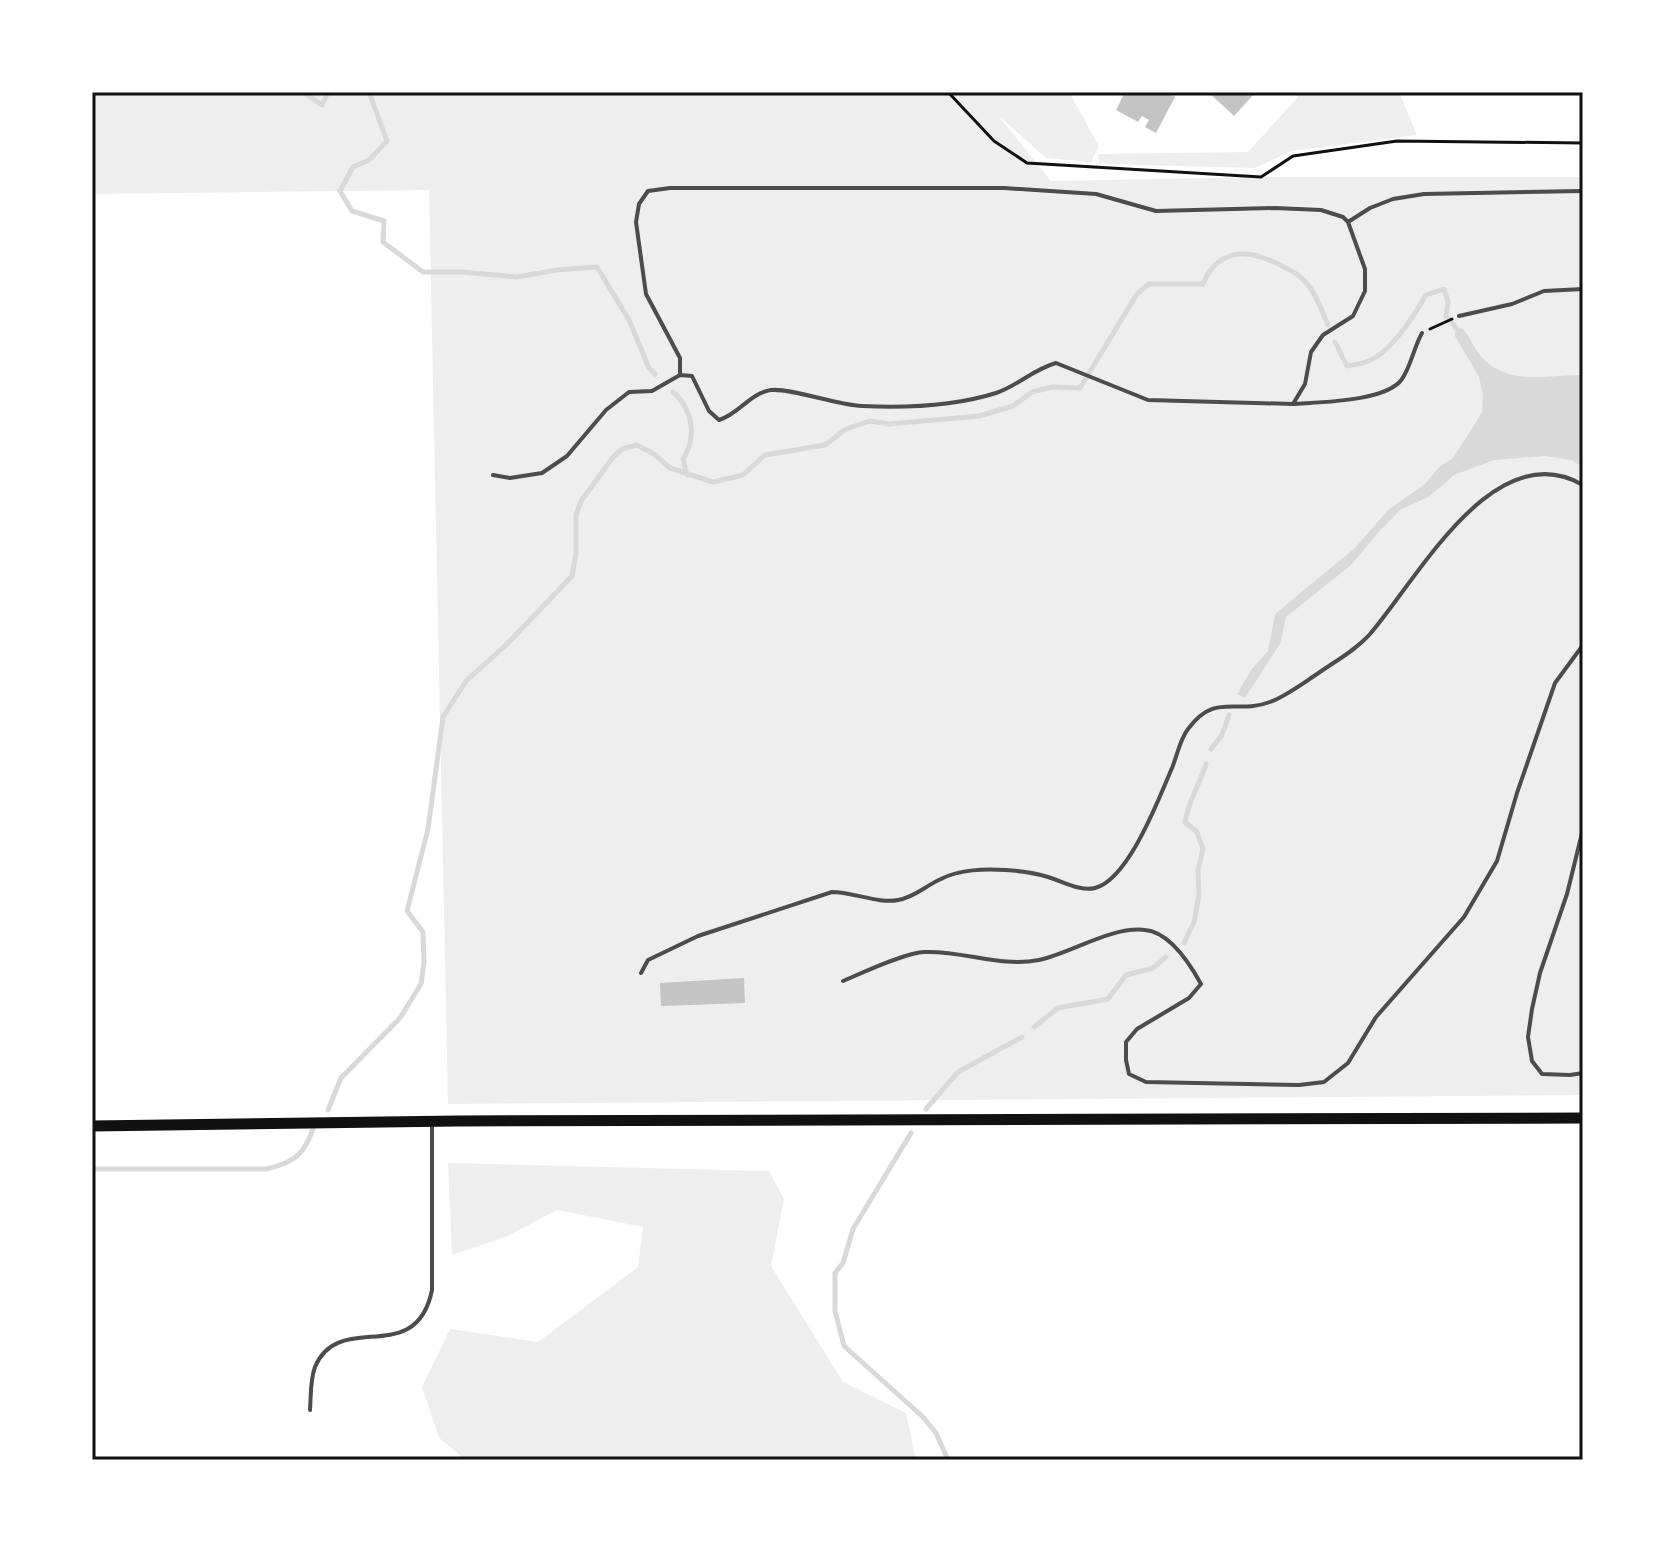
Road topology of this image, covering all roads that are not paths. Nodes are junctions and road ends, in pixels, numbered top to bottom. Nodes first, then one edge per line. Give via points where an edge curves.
1 (1583, 191) edge
2 (1348, 222) junction
3 (1583, 289) edge
4 (1459, 316) road end
5 (1422, 333) road end
6 (680, 375) junction
7 (1293, 404) junction
8 (493, 475) dead end
9 (1583, 485) edge
10 (1583, 645) edge
11 (1583, 829) edge
12 (641, 973) dead end
13 (843, 981) dead end
14 (1583, 1073) edge
15 (1583, 1118) edge
16 (431, 1122) junction
17 (92, 1126) edge
18 (310, 1410) dead end

1 - 2 lane via 1424,194 1393,199
2 - 6 lane via 1321,210 1156,211 1096,194 1004,188 648,191 636,222 646,294 680,358
2 - 7 lane via 1365,269 1365,291 1353,316 1323,335 1311,352 1305,384
3 - 4 lane via 1544,291
5 - 7 lane via 1401,380 1390,389
6 - 7 lane via 692,376 719,420 729,418 756,394 773,390 859,406 914,406 998,392 1056,363 1148,400
6 - 8 lane via 652,391 629,392 567,456 542,473
9 - 12 lane via 1560,473 1518,478 1485,498 1439,543 1369,636 1269,702 1208,709 1187,730 1129,856 1115,876 1095,888 1005,870 941,878 911,898 893,901 832,892 698,936 648,960
10 - 13 lane via 1555,683 1497,861 1464,917 1376,1017 1348,1063 1324,1082 1146,1082 1129,1074 1126,1042 1201,984 1168,941 1147,930 1122,932 1038,960 996,962 920,952
11 - 14 lane via 1540,973 1528,1037 1532,1061 1542,1074
15 - 16 main road
16 - 17 main road
16 - 18 lane via 428,1310 410,1329 351,1338 320,1358 313,1370

